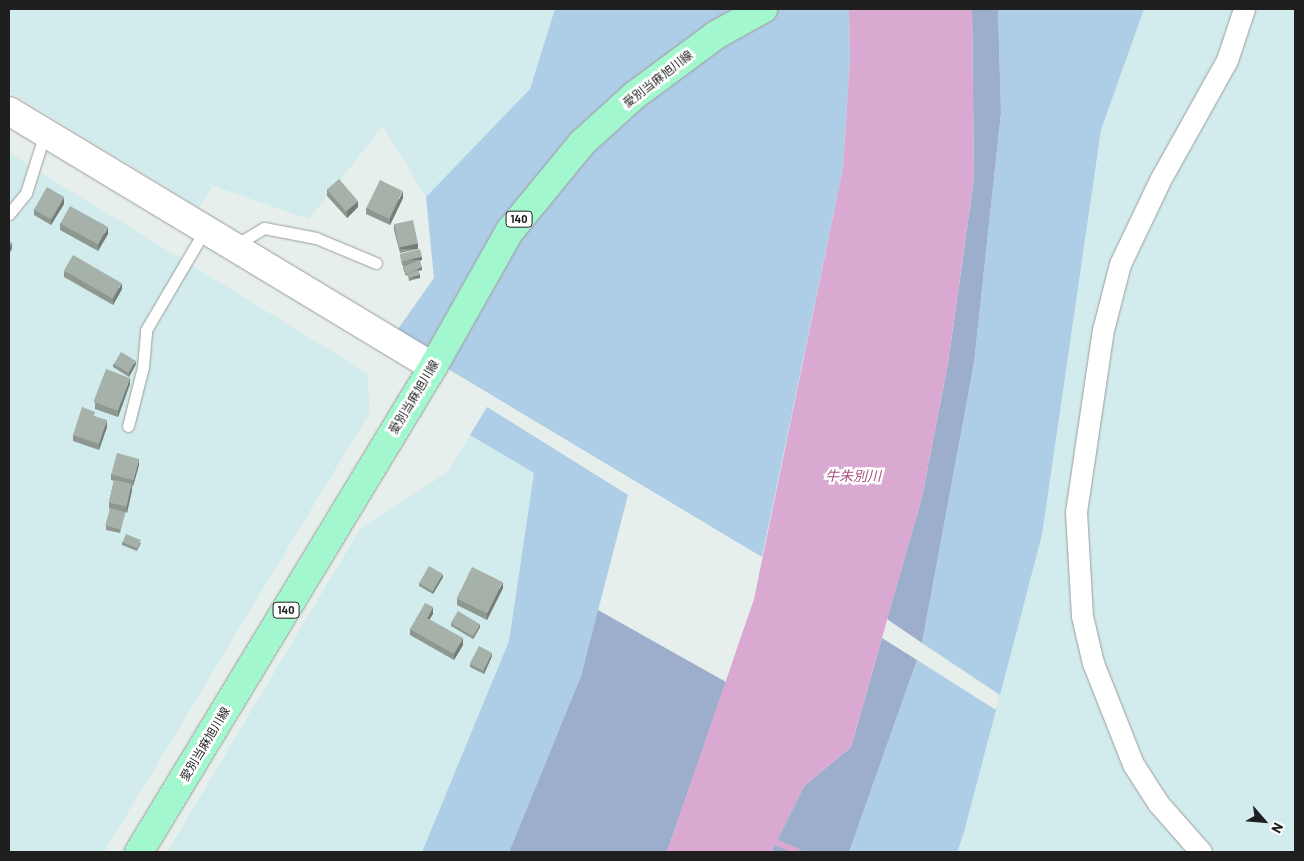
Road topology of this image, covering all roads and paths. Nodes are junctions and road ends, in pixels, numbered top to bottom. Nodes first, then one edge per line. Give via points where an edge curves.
1 (763, 9) edge
2 (1244, 9) edge
3 (9, 111) edge
4 (45, 133) junction
5 (9, 214) edge
6 (205, 230) junction
7 (234, 247) junction
8 (376, 263) dead end
9 (433, 367) junction
10 (128, 426) dead end
11 (139, 852) edge
12 (1201, 852) edge

1 - 9 main road, 愛別当麻旭川線 / 140 via 716,35 635,94 582,142 509,232
2 - 12 street via 1227,60 1160,180 1120,264 1103,330 1076,512 1082,616 1093,663 1133,764 1158,803
3 - 4 street
4 - 5 lane via 26,193
4 - 6 street
6 - 7 street
6 - 10 lane via 146,330 143,367
7 - 8 lane via 264,228 316,238
7 - 9 street
9 - 11 main road, 愛別当麻旭川線 / 140

